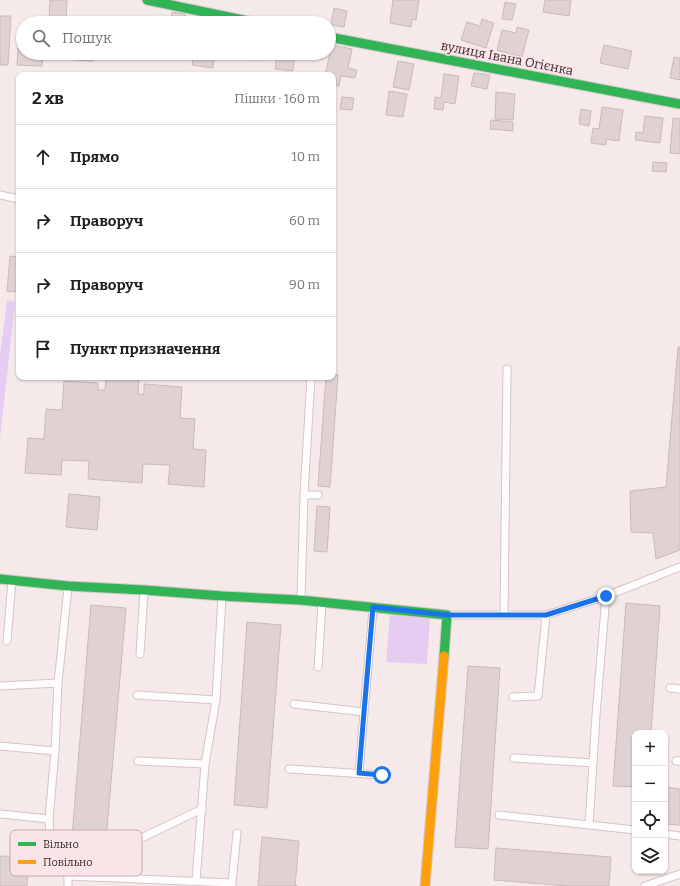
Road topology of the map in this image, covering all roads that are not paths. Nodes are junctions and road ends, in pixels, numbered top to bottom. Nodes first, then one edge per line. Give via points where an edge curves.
1 (147, 0) edge
2 (224, 16) edge
3 (336, 38) edge
4 (680, 104) edge
5 (0, 195) edge
6 (16, 198) edge
7 (507, 369) dead end
8 (311, 380) edge
9 (304, 495) junction
10 (318, 495) dead end
11 (680, 567) edge
12 (0, 579) edge
13 (12, 580) junction
14 (68, 586) junction
15 (144, 590) junction
16 (222, 596) junction
17 (606, 596) junction
18 (300, 600) junction
19 (322, 602) junction
20 (373, 607) junction
21 (447, 615) junction
22 (504, 615) junction
23 (546, 615) junction
24 (7, 641) dead end
25 (140, 654) dead end
26 (318, 667) dead end
27 (58, 683) junction
28 (0, 686) edge
29 (670, 688) dead end
30 (680, 689) edge
31 (137, 695) dead end
32 (513, 697) dead end
33 (216, 700) junction
34 (294, 704) dead end
35 (364, 712) junction
36 (0, 746) edge
37 (55, 751) junction
38 (514, 758) dead end
39 (138, 761) dead end
40 (593, 763) junction
41 (205, 764) junction
42 (288, 769) dead end
43 (359, 773) junction
44 (382, 775) dead end
45 (202, 809) junction
46 (0, 814) edge
47 (499, 815) dead end
48 (49, 818) junction
49 (589, 825) junction
50 (50, 830) edge
51 (632, 830) edge
52 (237, 833) dead end
53 (668, 834) edge
54 (680, 836) edge
55 (142, 838) edge
56 (680, 874) edge
57 (68, 876) joint
58 (196, 881) junction
59 (232, 885) edge
60 (68, 886) edge
61 (425, 886) edge
62 (645, 886) edge

1 - 2 street
3 - 4 street, вулиця Івана Огієнка
5 - 6 lane
7 - 22 lane
8 - 9 lane
9 - 10 lane
9 - 18 lane
11 - 17 lane
12 - 13 street
13 - 14 street
13 - 24 lane
14 - 15 street
14 - 27 lane
15 - 16 street
15 - 25 lane
16 - 18 street
16 - 33 lane
17 - 23 lane
17 - 40 lane
18 - 19 street
19 - 20 street
19 - 26 lane
20 - 21 street
20 - 35 lane
21 - 22 lane
21 - 61 street
22 - 23 lane
23 - 32 lane via 538,696
27 - 28 lane
27 - 37 lane
29 - 30 lane
31 - 33 lane
33 - 41 lane
34 - 35 lane
35 - 43 lane
36 - 37 lane
37 - 48 lane
38 - 40 lane
39 - 41 lane
40 - 49 lane
41 - 45 lane
42 - 43 lane
43 - 44 lane
45 - 55 lane
45 - 58 lane
46 - 48 lane
47 - 49 lane
48 - 50 lane
49 - 51 lane
52 - 59 lane
53 - 54 lane
56 - 62 lane
57 - 58 lane
57 - 60 lane
58 - 59 lane

